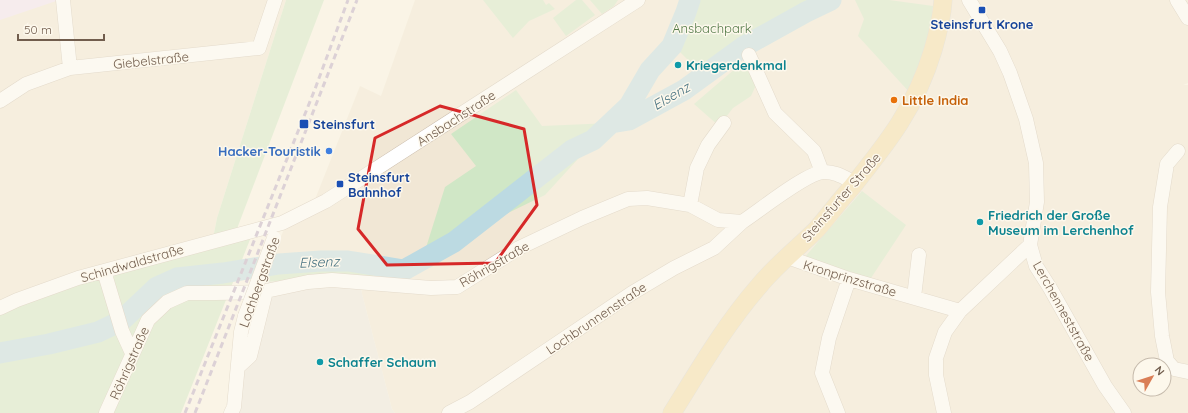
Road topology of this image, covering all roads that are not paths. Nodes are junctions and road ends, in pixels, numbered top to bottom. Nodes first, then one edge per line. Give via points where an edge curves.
1 (63, 0) edge
2 (275, 0) edge
3 (638, 0) edge
4 (943, 0) edge
5 (969, 0) edge
6 (1177, 0) edge
7 (1188, 18) edge
8 (749, 55) dead end
9 (70, 68) junction
10 (0, 101) edge
11 (724, 123) dead end
12 (1178, 151) dead end
13 (822, 172) junction
14 (854, 183) junction
15 (690, 205) junction
16 (742, 222) junction
17 (282, 223) joint
18 (271, 232) junction
19 (1030, 246) junction
20 (918, 255) dead end
21 (787, 257) junction
22 (104, 271) junction
23 (849, 280) junction
24 (266, 292) junction
25 (914, 297) junction
26 (0, 308) edge
27 (960, 311) junction
28 (132, 354) junction
29 (238, 367) junction
30 (1188, 372) edge
31 (106, 413) edge
32 (231, 413) edge
33 (449, 413) edge
34 (672, 413) edge
35 (838, 413) edge
36 (944, 413) edge
37 (1124, 413) edge

1 - 9 street
2 - 9 street, Giebelstraße via 259,48
3 - 17 street, Ansbachstraße via 332,198
4 - 14 main road, Steinsfurter Straße via 940,29 921,86 898,127
5 - 19 street, Lerchenneststraße via 1000,51 1026,119 1036,163 1037,202
6 - 7 street
8 - 13 street via 775,113 814,151
9 - 10 street, Giebelstraße via 26,84
11 - 15 street via 708,145 697,168
12 - 30 street via 1167,164 1160,207 1158,292 1167,361 1174,369
13 - 14 street via 834,172
13 - 16 street via 808,177
14 - 21 main road, Steinsfurter Straße via 817,228
15 - 16 street, Röhrigstraße via 718,220
15 - 24 street, Röhrigstraße via 647,198 628,199 519,248 457,287 431,288 332,280 308,282
16 - 33 street, Lochbrunnenstraße via 714,248 638,290 470,402
17 - 18 street, Lochbergstraße
18 - 22 street, Schindwaldstraße
18 - 29 street, Lochbergstraße, bridge via 244,316
19 - 27 street
19 - 37 street, Lerchenneststraße via 1036,266 1105,386
20 - 25 street, Kronprinzstraße
21 - 23 street, Kronprinzstraße
21 - 34 main road, Steinsfurter Straße via 759,285 737,313
22 - 26 street, Schindwaldstraße via 78,278
22 - 28 street via 122,331
23 - 25 street, Kronprinzstraße
23 - 35 street via 829,338 822,373
24 - 28 street, Röhrigstraße via 187,293 166,302 148,320
24 - 29 street via 250,356
25 - 27 street, Kronprinzstraße
27 - 36 street via 945,332 936,358 936,375
28 - 31 street, Röhrigstraße
29 - 32 street, Lochbergstraße via 234,407

